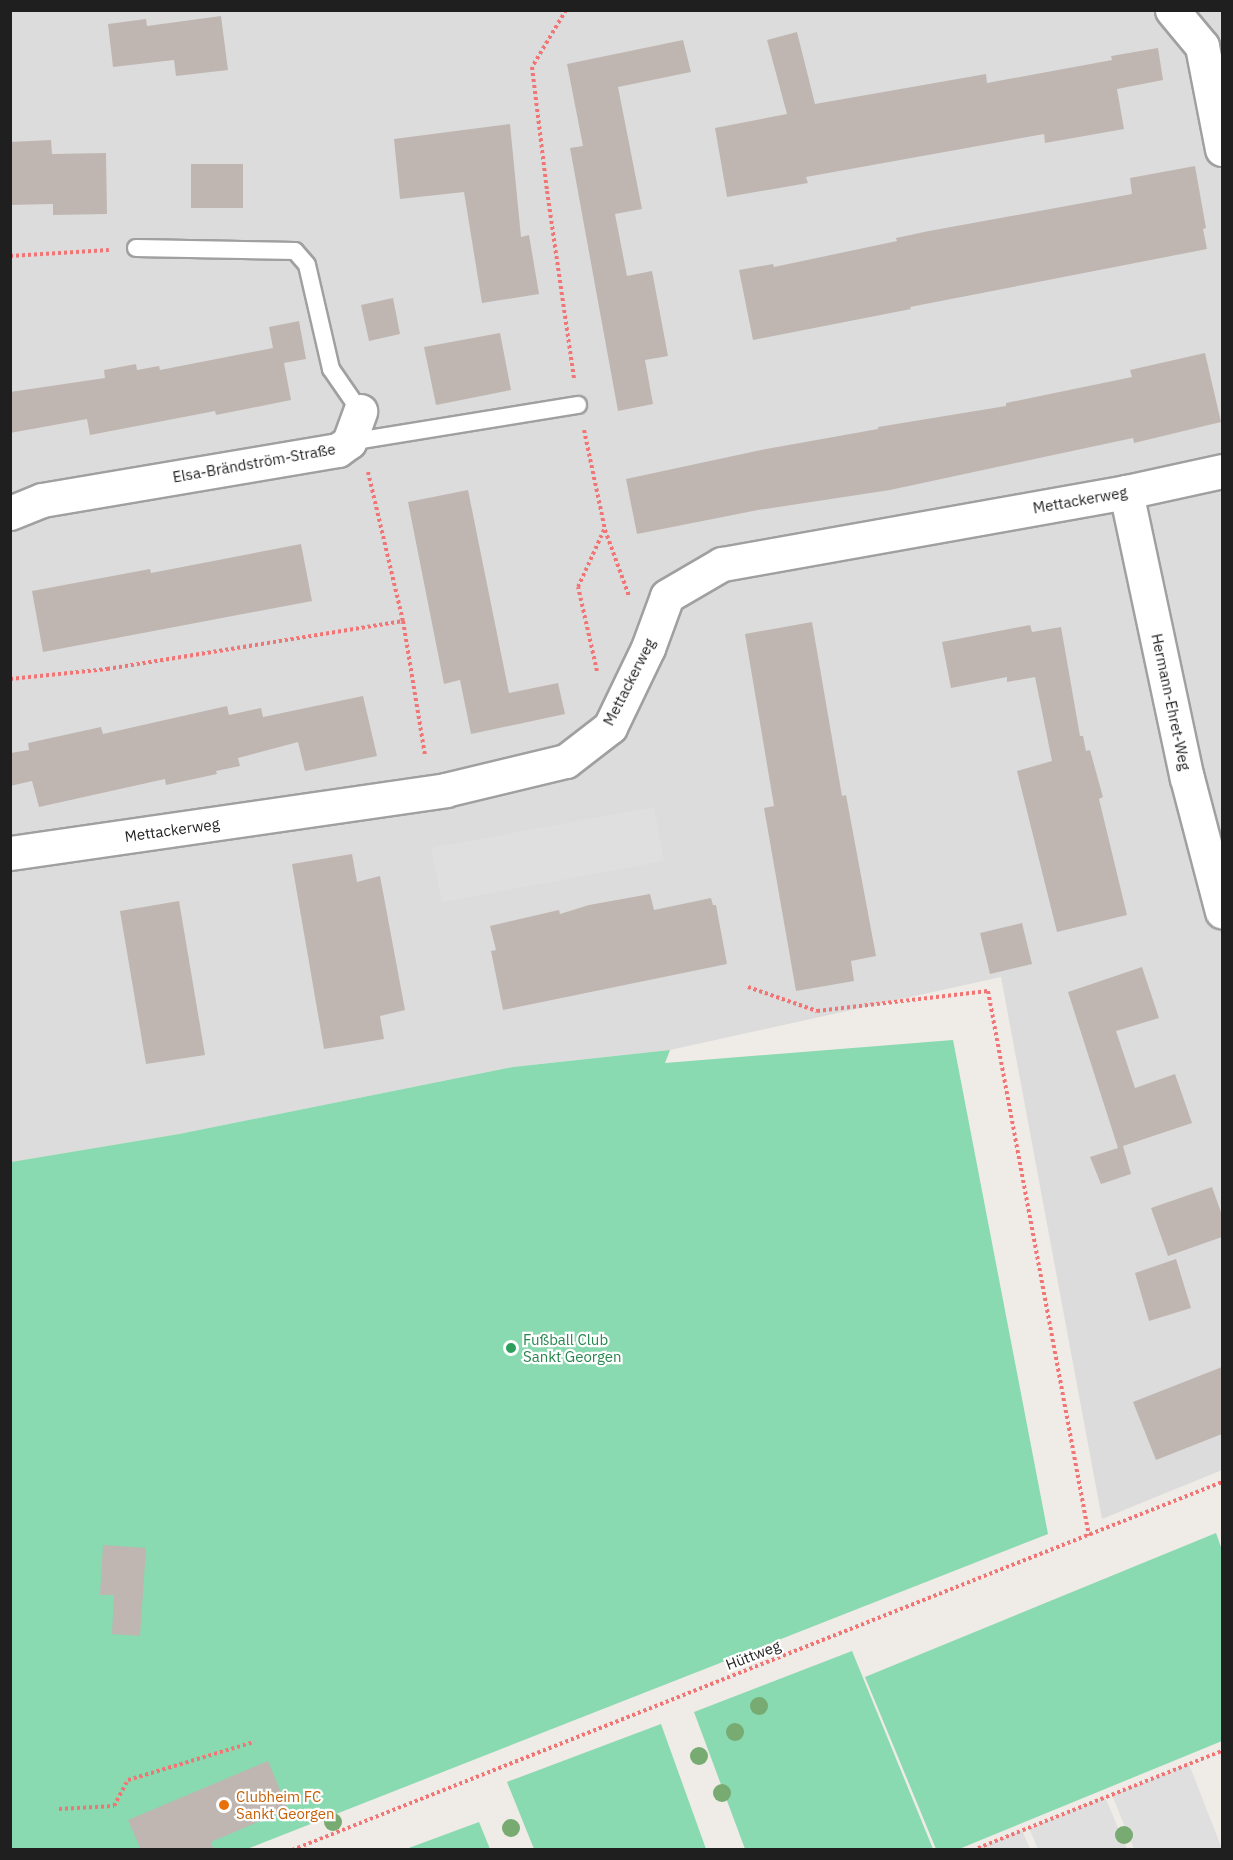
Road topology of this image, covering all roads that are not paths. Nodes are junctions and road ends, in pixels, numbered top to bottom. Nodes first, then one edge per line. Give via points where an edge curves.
1 (1172, 10) edge
2 (1222, 149) edge
3 (136, 249) road end
4 (578, 405) road end
5 (360, 411) joint
6 (349, 442) junction
7 (1222, 471) edge
8 (1126, 492) junction
9 (10, 513) edge
10 (10, 853) edge
11 (1222, 911) edge

1 - 2 street via 1202,46
3 - 5 lane, Elsa-Brändström-Straße via 295,251 306,265 331,369
4 - 6 lane
5 - 6 street, Elsa-Brändström-Straße
6 - 9 street, Elsa-Brändström-Straße via 338,450 42,500
7 - 8 street, Mettackerweg
8 - 10 street, Mettackerweg via 722,564 667,596 648,648 610,727 566,761 432,792
8 - 11 street, Hermann-Ehret-Weg via 1187,778

